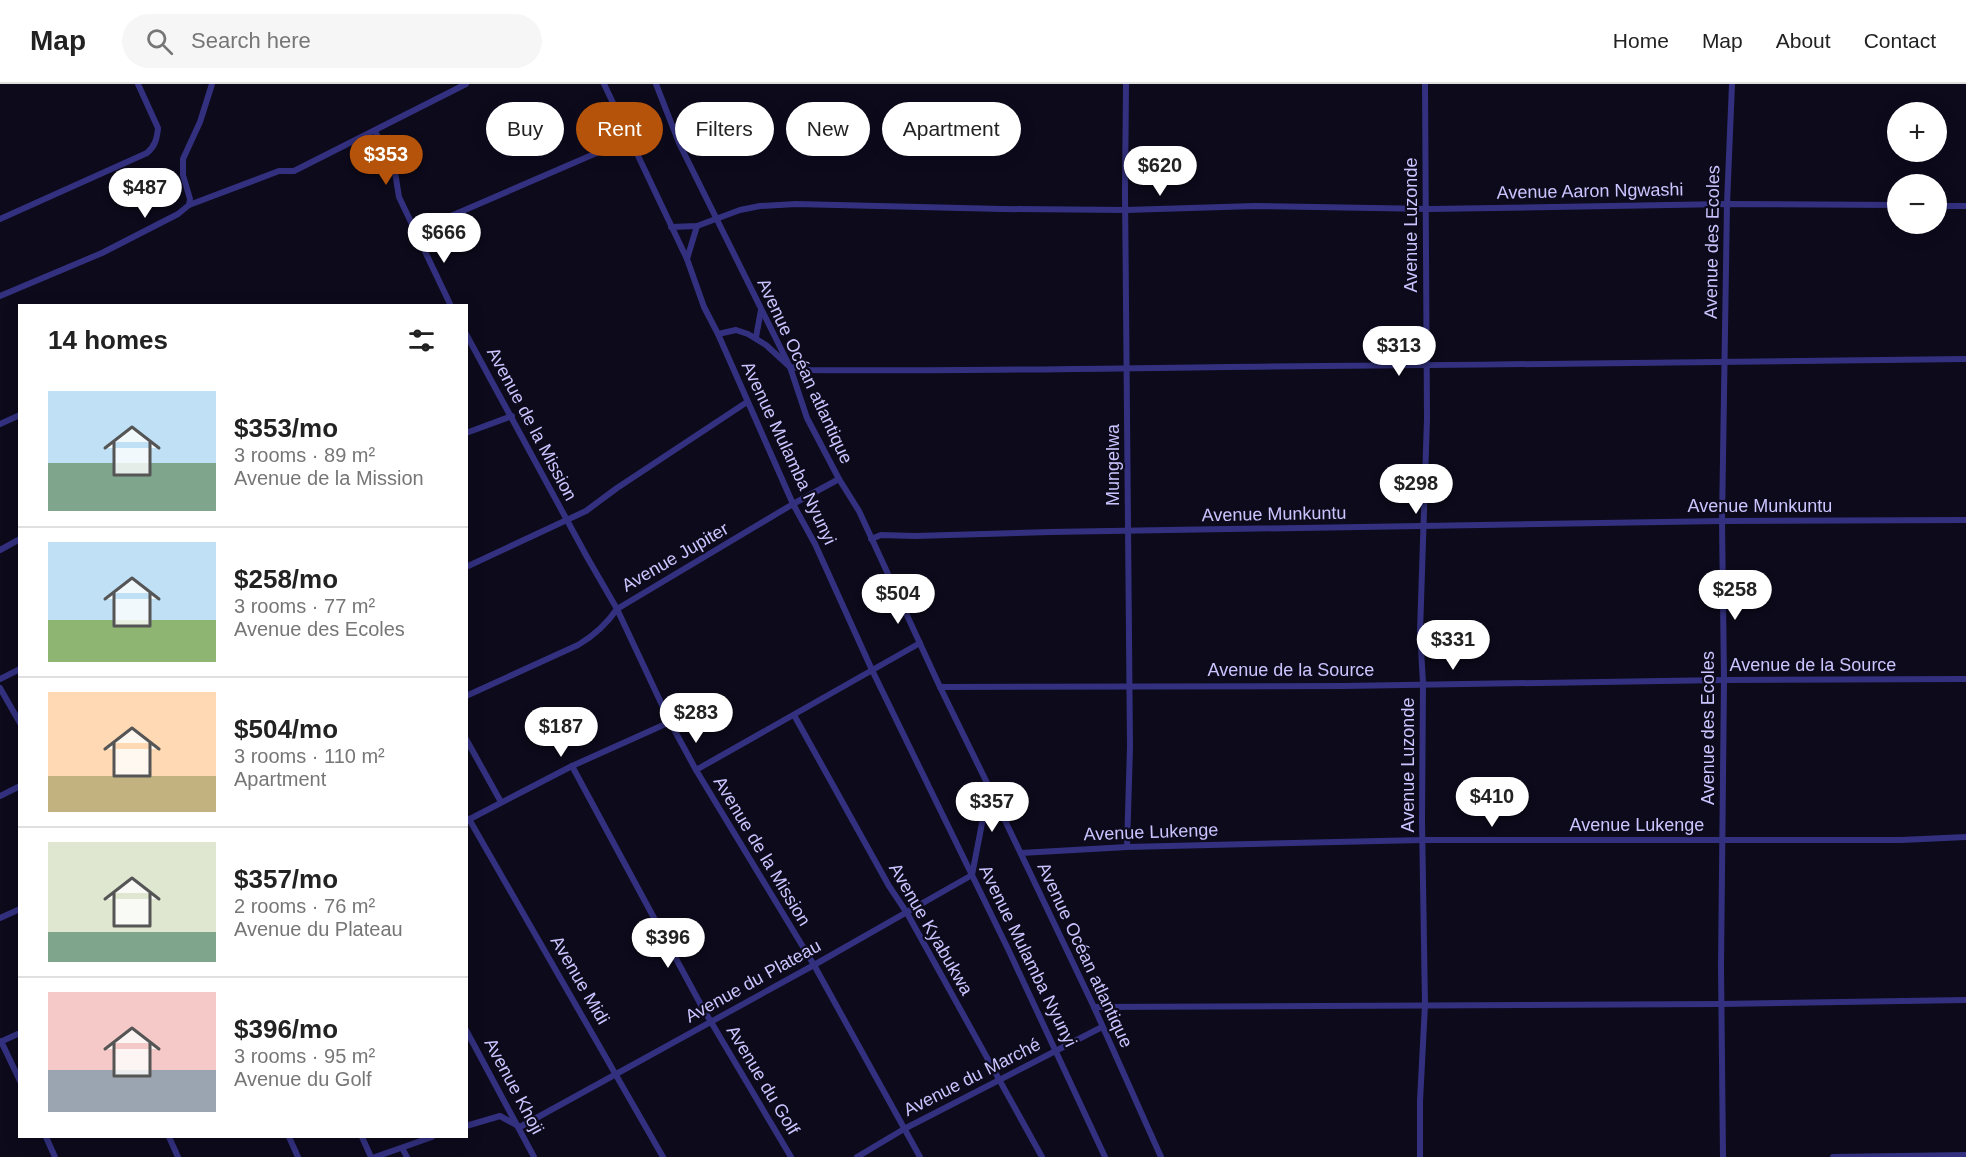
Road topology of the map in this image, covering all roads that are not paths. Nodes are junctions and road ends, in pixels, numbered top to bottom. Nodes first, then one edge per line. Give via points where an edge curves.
1 (138, 84) edge
2 (212, 84) edge
3 (465, 84) edge
4 (604, 84) edge
5 (656, 84) edge
6 (1126, 84) edge
7 (1425, 84) edge
8 (1732, 84) edge
9 (612, 102) edge
10 (375, 131) junction
11 (590, 156) edge
12 (637, 156) edge
13 (1727, 204) junction
14 (189, 205) junction
15 (1887, 205) edge
16 (1947, 206) edge
17 (1966, 206) edge
18 (1426, 209) junction
19 (1126, 210) junction
20 (715, 218) junction
21 (0, 219) edge
22 (697, 226) junction
23 (670, 227) junction
24 (416, 231) junction
25 (687, 259) junction
26 (0, 296) edge
27 (450, 304) edge
28 (761, 309) junction
29 (718, 334) junction
30 (468, 338) edge
31 (756, 338) junction
32 (1966, 359) edge
33 (1726, 364) junction
34 (1426, 365) junction
35 (790, 367) junction
36 (1127, 369) junction
37 (747, 402) junction
38 (18, 416) edge
39 (512, 416) junction
40 (0, 424) edge
41 (468, 432) edge
42 (839, 479) junction
43 (793, 504) junction
44 (1966, 520) edge
45 (568, 521) junction
46 (1722, 521) junction
47 (1423, 526) junction
48 (1128, 530) junction
49 (872, 539) junction
50 (18, 540) edge
51 (0, 550) edge
52 (468, 566) edge
53 (617, 609) junction
54 (920, 643) junction
55 (18, 670) edge
56 (872, 670) junction
57 (0, 678) edge
58 (1966, 679) edge
59 (1724, 680) junction
60 (1423, 683) junction
61 (1129, 685) junction
62 (940, 687) junction
63 (0, 688) edge
64 (468, 695) edge
65 (794, 716) junction
66 (18, 720) edge
67 (670, 722) junction
68 (468, 744) edge
69 (572, 766) junction
70 (696, 770) junction
71 (18, 787) edge
72 (989, 787) junction
73 (0, 796) edge
74 (501, 802) junction
75 (468, 820) edge
76 (1966, 837) edge
77 (1423, 840) junction
78 (1722, 841) junction
79 (1127, 847) junction
80 (1020, 853) junction
81 (972, 875) junction
82 (18, 910) edge
83 (906, 913) junction
84 (0, 918) edge
85 (814, 965) junction
86 (1966, 1000) edge
87 (1721, 1004) junction
88 (1425, 1005) junction
89 (1094, 1007) junction
90 (711, 1021) junction
91 (1102, 1028) junction
92 (18, 1034) edge
93 (468, 1034) edge
94 (0, 1042) edge
95 (1056, 1051) junction
96 (616, 1074) junction
97 (18, 1077) edge
98 (998, 1080) junction
99 (468, 1125) edge
100 (520, 1127) junction
101 (904, 1129) junction
102 (46, 1138) edge
103 (169, 1138) edge
104 (289, 1138) edge
105 (363, 1138) edge
106 (429, 1138) edge
107 (402, 1148) junction
108 (1966, 1155) edge
109 (55, 1157) edge
110 (178, 1157) edge
111 (298, 1157) edge
112 (373, 1157) edge
113 (407, 1157) edge
114 (534, 1157) edge
115 (663, 1157) edge
116 (791, 1157) edge
117 (857, 1157) edge
118 (920, 1157) edge
119 (1042, 1157) edge
120 (1105, 1157) edge
121 (1161, 1157) edge
122 (1420, 1157) edge
123 (1723, 1157) edge
124 (1833, 1157) edge

1 - 21 street via 158,128 153,147 147,153
2 - 14 street via 183,159
3 - 10 street
4 - 9 street, Avenue Mulamba Nyunyi
5 - 20 street, Avenue Océan atlantique
6 - 19 street, Mungelwa
7 - 18 street, Avenue Luzonde
8 - 13 street, Avenue des Ecoles
10 - 14 street via 294,171 279,171
10 - 24 street
11 - 24 street
12 - 23 street, Avenue Mulamba Nyunyi
13 - 15 street, Avenue Aaron Ngwashi
13 - 18 street, Avenue Aaron Ngwashi
13 - 33 street, Avenue des Ecoles
14 - 26 street via 102,253
16 - 17 street
18 - 19 street, Avenue Aaron Ngwashi via 1318,206
18 - 34 street, Avenue Luzonde
19 - 20 street, Avenue Aaron Ngwashi via 796,204 760,206
19 - 36 street, Mungelwa
20 - 22 street, Avenue Aaron Ngwashi
20 - 28 street, Avenue Océan atlantique
22 - 23 street
22 - 25 street
23 - 25 street, Avenue Mulamba Nyunyi
24 - 27 street
25 - 29 street, Avenue Mulamba Nyunyi
28 - 31 street
28 - 35 street, Avenue Océan atlantique
29 - 31 street via 736,330
29 - 37 street, Avenue Mulamba Nyunyi
30 - 39 street, Avenue de la Mission
31 - 35 street
32 - 33 street
33 - 34 street
33 - 46 street, Avenue des Ecoles
34 - 36 street
34 - 47 street, Avenue Luzonde
35 - 36 street
35 - 42 street, Avenue Océan atlantique via 807,418
36 - 48 street, Mungelwa
37 - 43 street, Avenue Mulamba Nyunyi
37 - 45 street
38 - 40 street
39 - 41 street
39 - 45 street, Avenue de la Mission
42 - 43 street, Avenue Jupiter
42 - 49 street, Avenue Océan atlantique
43 - 53 street, Avenue Jupiter
43 - 56 street, Avenue Mulamba Nyunyi
44 - 46 street, Avenue Munkuntu
45 - 52 street
45 - 53 street, Avenue de la Mission
46 - 47 street, Avenue Munkuntu
46 - 59 street, Avenue des Ecoles
47 - 48 street, Avenue Munkuntu
47 - 60 street, Avenue Luzonde
48 - 49 street, Avenue Munkuntu via 882,535
48 - 61 street, Mungelwa
49 - 54 street, Avenue Océan atlantique
50 - 51 street
53 - 64 street, Avenue Jupiter via 607,624 578,645
53 - 67 street, Avenue de la Mission
54 - 56 street
54 - 62 street, Avenue Océan atlantique
55 - 57 street
56 - 65 street
56 - 81 street, Avenue Mulamba Nyunyi
58 - 59 street, Avenue de la Source
59 - 60 street, Avenue de la Source
59 - 78 street, Avenue des Ecoles
60 - 61 street, Avenue de la Source
60 - 77 street, Avenue Luzonde
61 - 62 street, Avenue de la Source
61 - 79 street, Mungelwa
62 - 72 street, Avenue Océan atlantique
63 - 66 street
65 - 70 street
65 - 83 street, Avenue Kyabukwa
67 - 69 street
67 - 70 street, Avenue de la Mission
68 - 74 street
69 - 74 street
69 - 90 street, Avenue du Golf
70 - 85 street, Avenue de la Mission
71 - 73 street
72 - 80 street, Avenue Océan atlantique
72 - 81 street
74 - 75 street
75 - 96 street, Avenue Midi
76 - 78 street, Avenue Lukenge
77 - 78 street, Avenue Lukenge
77 - 79 street, Avenue Lukenge
77 - 88 street, Avenue Luzonde
78 - 87 street, Avenue des Ecoles
79 - 80 street, Avenue Lukenge
80 - 89 street, Avenue Océan atlantique
81 - 83 street, Avenue du Plateau
81 - 95 street, Avenue Mulamba Nyunyi
82 - 84 street
83 - 85 street, Avenue du Plateau
83 - 98 street, Avenue Kyabukwa
85 - 90 street, Avenue du Plateau
85 - 101 street, Avenue de la Mission
86 - 87 street
87 - 88 street
87 - 123 street, Avenue des Ecoles
88 - 89 street
88 - 122 street, Avenue Luzonde
89 - 91 street, Avenue Océan atlantique
90 - 96 street, Avenue du Plateau
90 - 116 street, Avenue du Golf
91 - 95 street, Avenue du Marché
91 - 121 street, Avenue Océan atlantique
92 - 94 street
93 - 100 street, Avenue Khoji
94 - 97 street
95 - 98 street, Avenue du Marché
95 - 120 street, Avenue Mulamba Nyunyi
96 - 100 street, Avenue du Plateau
96 - 115 street, Avenue Midi
98 - 101 street, Avenue du Marché
98 - 119 street, Avenue Kyabukwa
99 - 100 street via 501,1116
100 - 114 street, Avenue Khoji
101 - 117 street, Avenue du Marché
101 - 118 street, Avenue de la Mission
102 - 109 street
103 - 110 street
104 - 111 street
105 - 112 street
106 - 107 street
107 - 112 street
107 - 113 street
108 - 124 street

